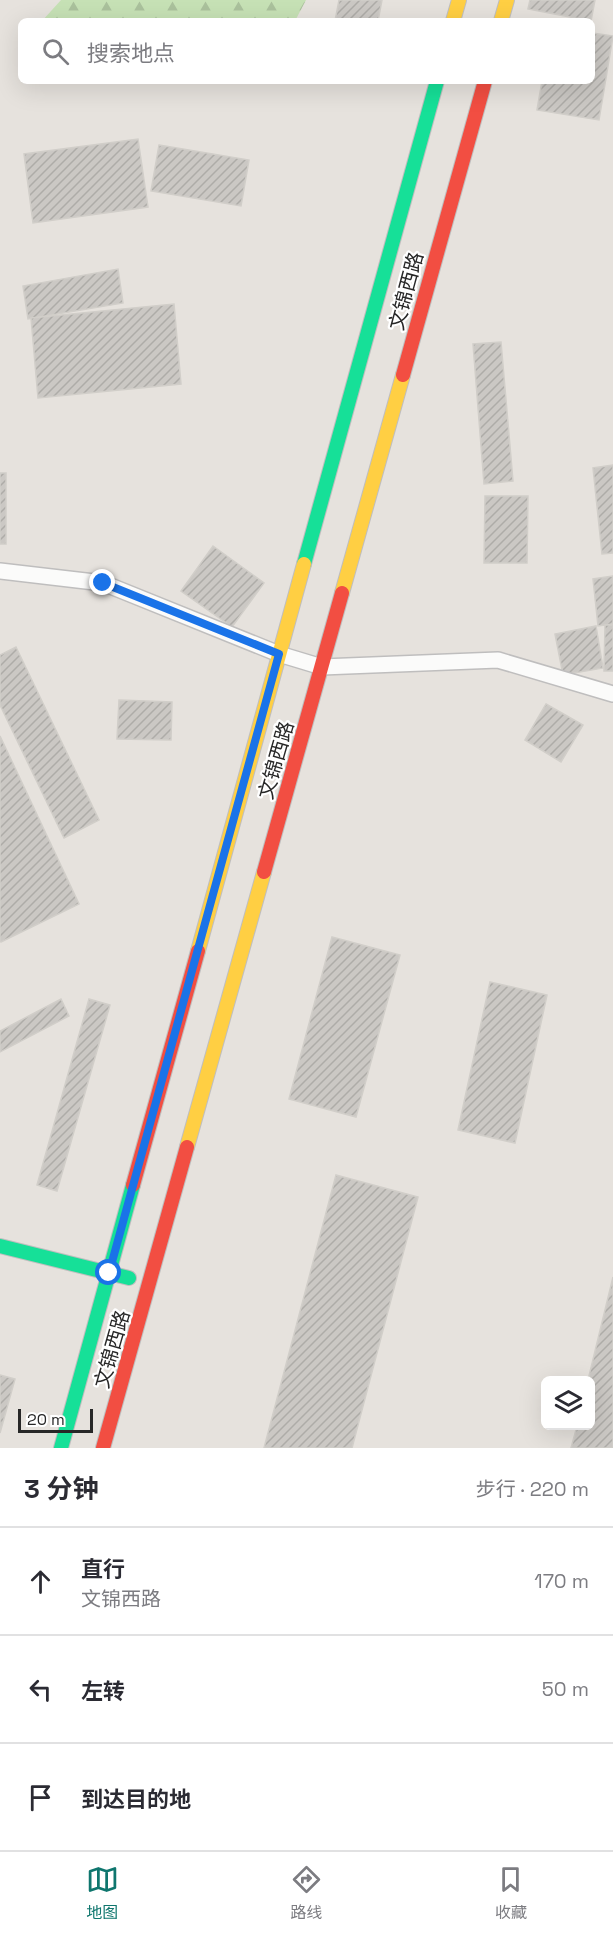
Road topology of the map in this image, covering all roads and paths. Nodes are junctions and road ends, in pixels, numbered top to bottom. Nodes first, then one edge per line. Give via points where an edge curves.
1 (459, 0) edge
2 (507, 0) edge
3 (454, 18) edge
4 (502, 18) edge
5 (436, 84) edge
6 (484, 84) edge
7 (0, 571) edge
8 (279, 654) junction
9 (322, 667) junction
10 (613, 694) edge
11 (0, 1246) edge
12 (109, 1273) junction
13 (151, 1284) junction
14 (61, 1448) edge
15 (103, 1448) edge

1 - 3 street
2 - 4 street
5 - 8 street, 文锦西路
6 - 9 street, 文锦西路
7 - 8 lane via 103,583
8 - 9 lane
8 - 12 street, 文锦西路
9 - 10 lane via 498,660
9 - 13 street, 文锦西路
11 - 12 street
12 - 13 street
12 - 14 street, 文锦西路
13 - 15 street, 文锦西路

